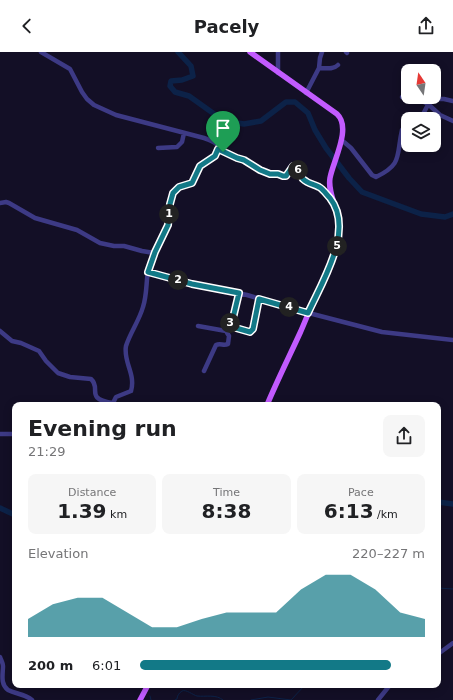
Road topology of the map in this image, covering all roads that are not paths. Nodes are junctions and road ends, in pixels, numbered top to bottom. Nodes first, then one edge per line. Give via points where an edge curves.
1 (41, 52) edge
2 (250, 52) edge
3 (278, 52) edge
4 (322, 52) edge
5 (338, 65) dead end
6 (318, 68) junction
7 (278, 72) junction
8 (306, 93) junction
9 (441, 100) edge
10 (453, 101) edge
11 (428, 104) joint
12 (424, 112) edge
13 (453, 121) edge
14 (184, 133) junction
15 (401, 135) edge
16 (341, 140) junction
17 (158, 148) dead end
18 (218, 149) junction
19 (0, 203) edge
20 (335, 206) junction
21 (154, 253) junction
22 (148, 272) junction
23 (239, 293) junction
24 (259, 299) junction
25 (308, 313) junction
26 (198, 326) dead end
27 (228, 329) junction
28 (0, 331) edge
29 (453, 340) edge
30 (204, 371) dead end
31 (106, 402) edge
32 (113, 402) edge
33 (268, 402) edge
34 (0, 434) edge
35 (12, 434) edge
36 (453, 643) edge
37 (441, 652) edge
38 (0, 657) edge
39 (146, 688) edge
40 (388, 688) edge
41 (32, 700) edge
42 (140, 700) edge
43 (378, 700) edge

1 - 14 street via 70,69 82,92 94,105 116,115
2 - 7 main road
3 - 7 street
4 - 6 street
5 - 6 street via 334,68
6 - 8 street
7 - 8 main road
8 - 16 main road via 340,117 343,125
9 - 10 street
11 - 12 street
11 - 13 street via 440,115
14 - 17 street via 182,142 177,147
14 - 18 street via 215,142
15 - 16 street via 395,164 376,176 372,175
16 - 20 main road via 330,181
18 - 20 street via 270,174 286,176 290,168 295,166 303,179 320,188
18 - 21 street via 215,156 200,166 192,183 179,187 173,193 168,225
19 - 21 street via 9,203 49,223 72,227 100,243
20 - 25 main road via 339,228 337,243 333,258
21 - 22 street
22 - 23 street
22 - 32 street via 144,306 126,347 133,384 131,391
23 - 24 street
23 - 27 street
24 - 25 street
24 - 27 street via 252,332
25 - 29 street via 382,332
25 - 33 main road
26 - 27 street via 224,332
27 - 30 street via 228,344 216,345
28 - 31 street via 12,341 39,351 58,373 91,379 97,398
34 - 35 street
36 - 37 street
38 - 41 street via 4,686
39 - 42 main road
40 - 43 street

